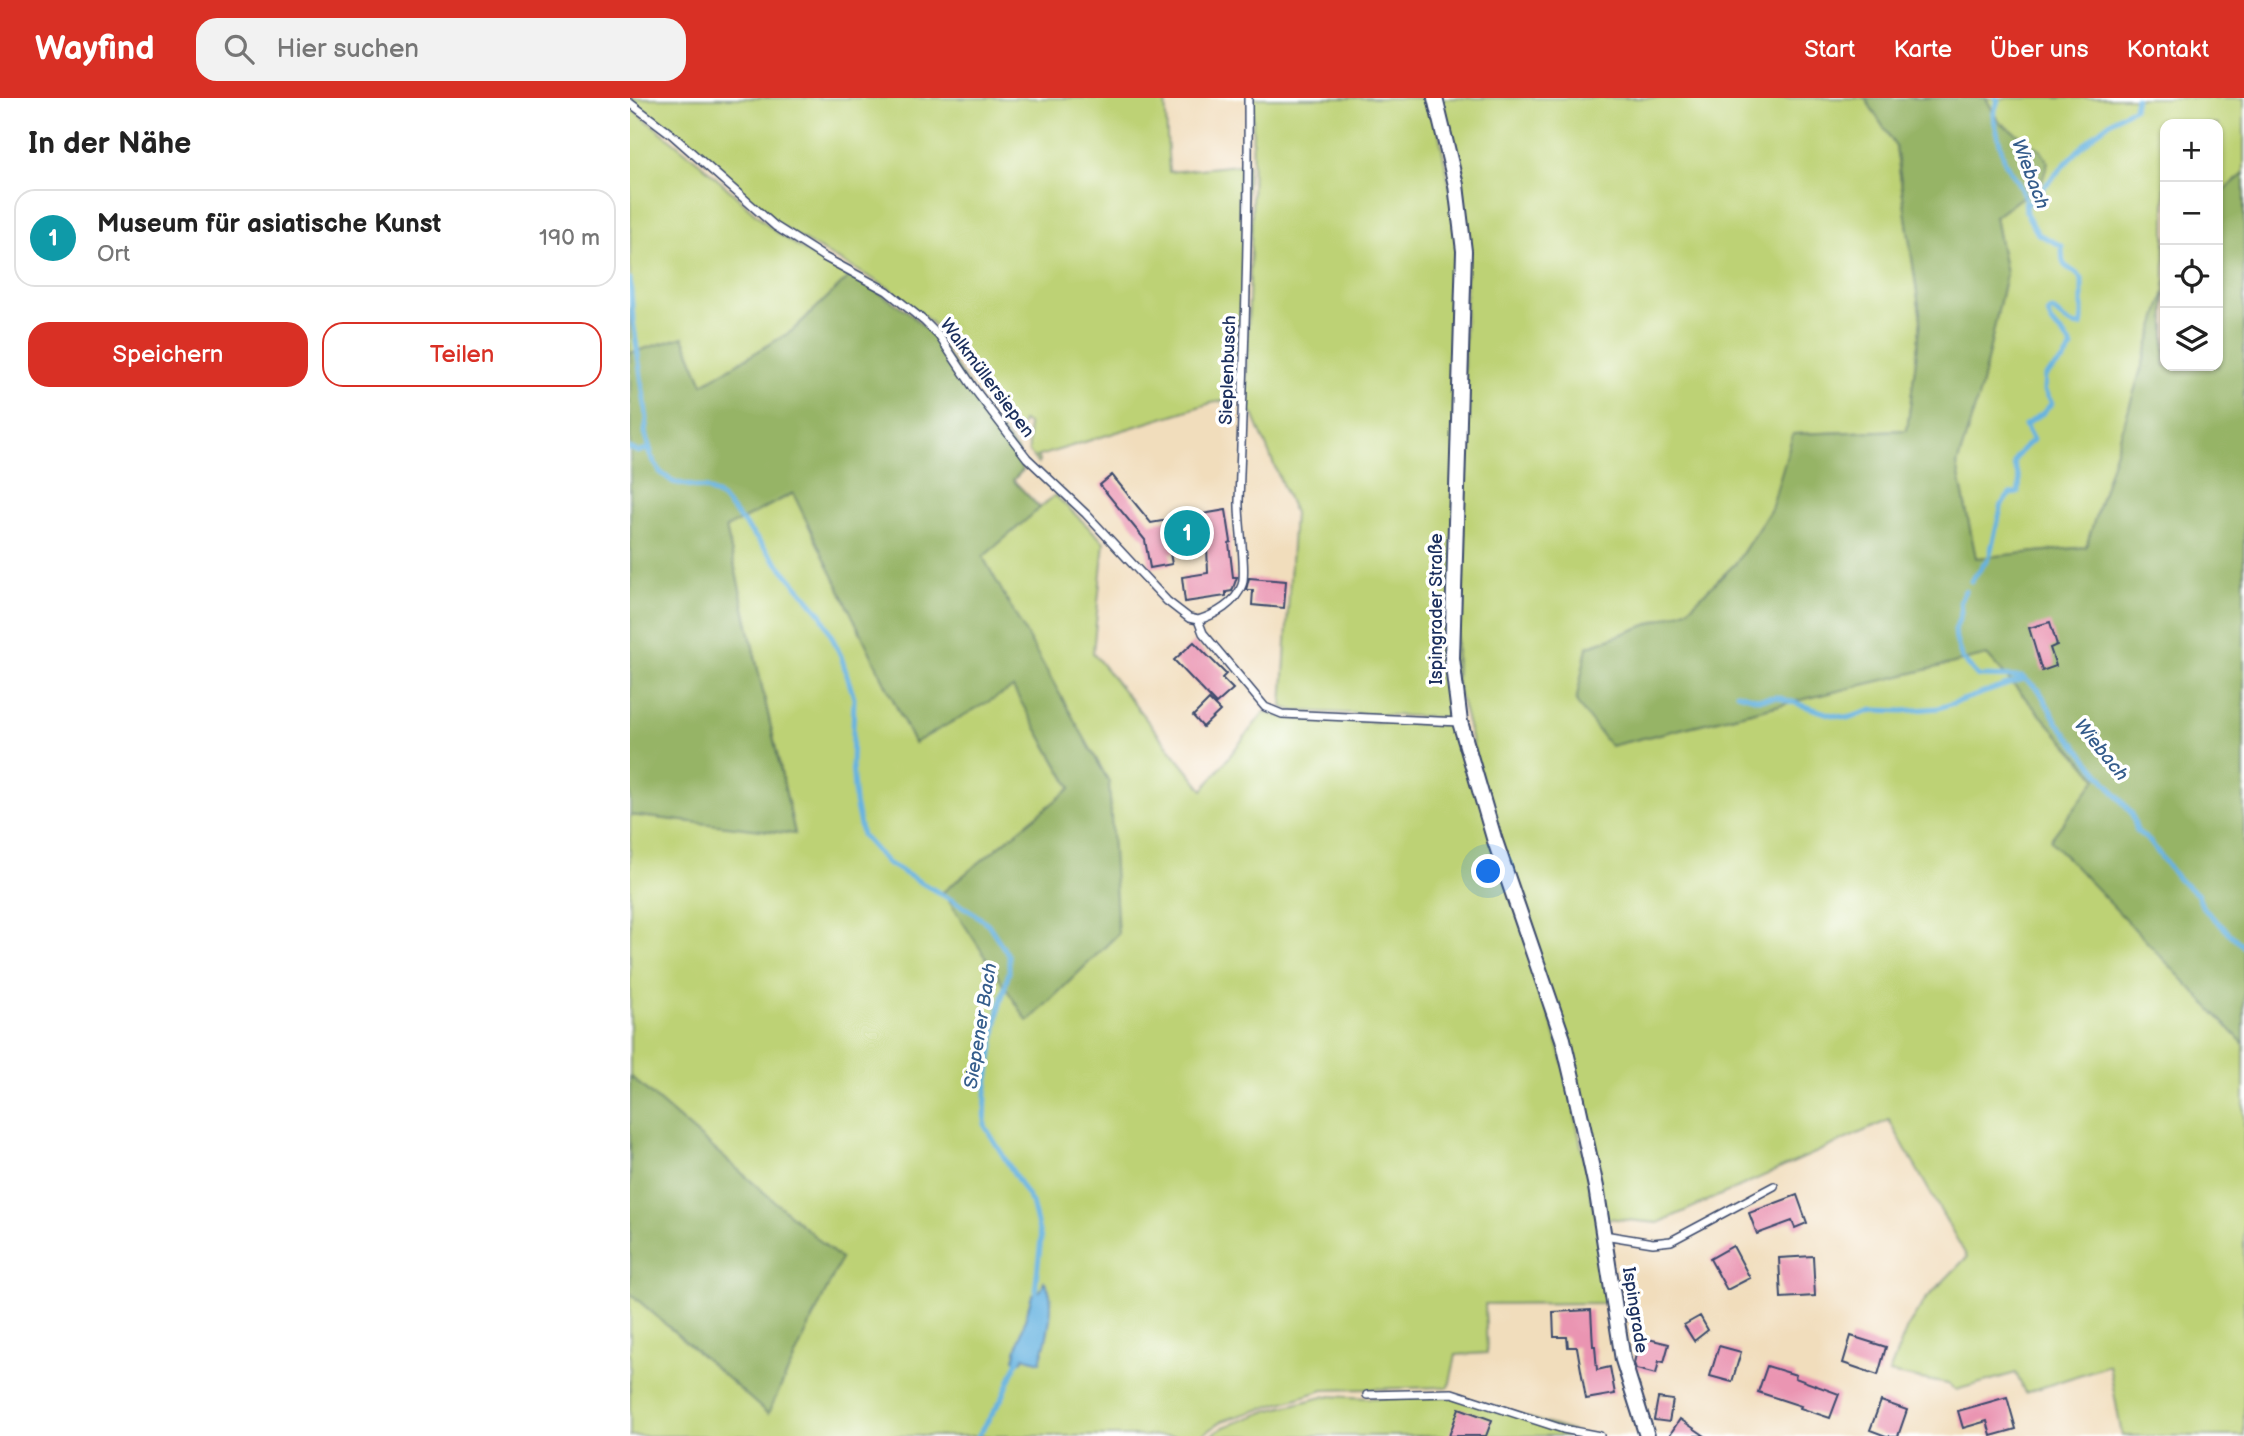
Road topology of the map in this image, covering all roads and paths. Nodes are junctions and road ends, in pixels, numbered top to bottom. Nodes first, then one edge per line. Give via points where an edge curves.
1 (1248, 98) edge
2 (1435, 98) edge
3 (630, 103) edge
4 (1198, 620) junction
5 (1460, 722) junction
6 (1774, 1186) dead end
7 (1596, 1187) joint
8 (1603, 1235) junction
9 (1367, 1395) dead end
10 (1600, 1436) edge
11 (1647, 1436) edge

1 - 4 lane, Sieplenbusch via 1249,215 1238,509 1243,581 1223,608
2 - 5 street, Ispingrader Straße via 1456,185 1464,251 1452,658
3 - 4 lane, Walkmüllersiepen via 775,226 887,292 924,321 1027,458 1167,601
4 - 5 lane via 1203,633 1265,707 1274,711 1293,716
5 - 7 street, Ispingrader Straße via 1563,1040
6 - 8 lane via 1671,1241
7 - 8 street, Ispingrade
8 - 11 street, Ispingrade via 1623,1360
9 - 10 lane via 1452,1393 1563,1430

